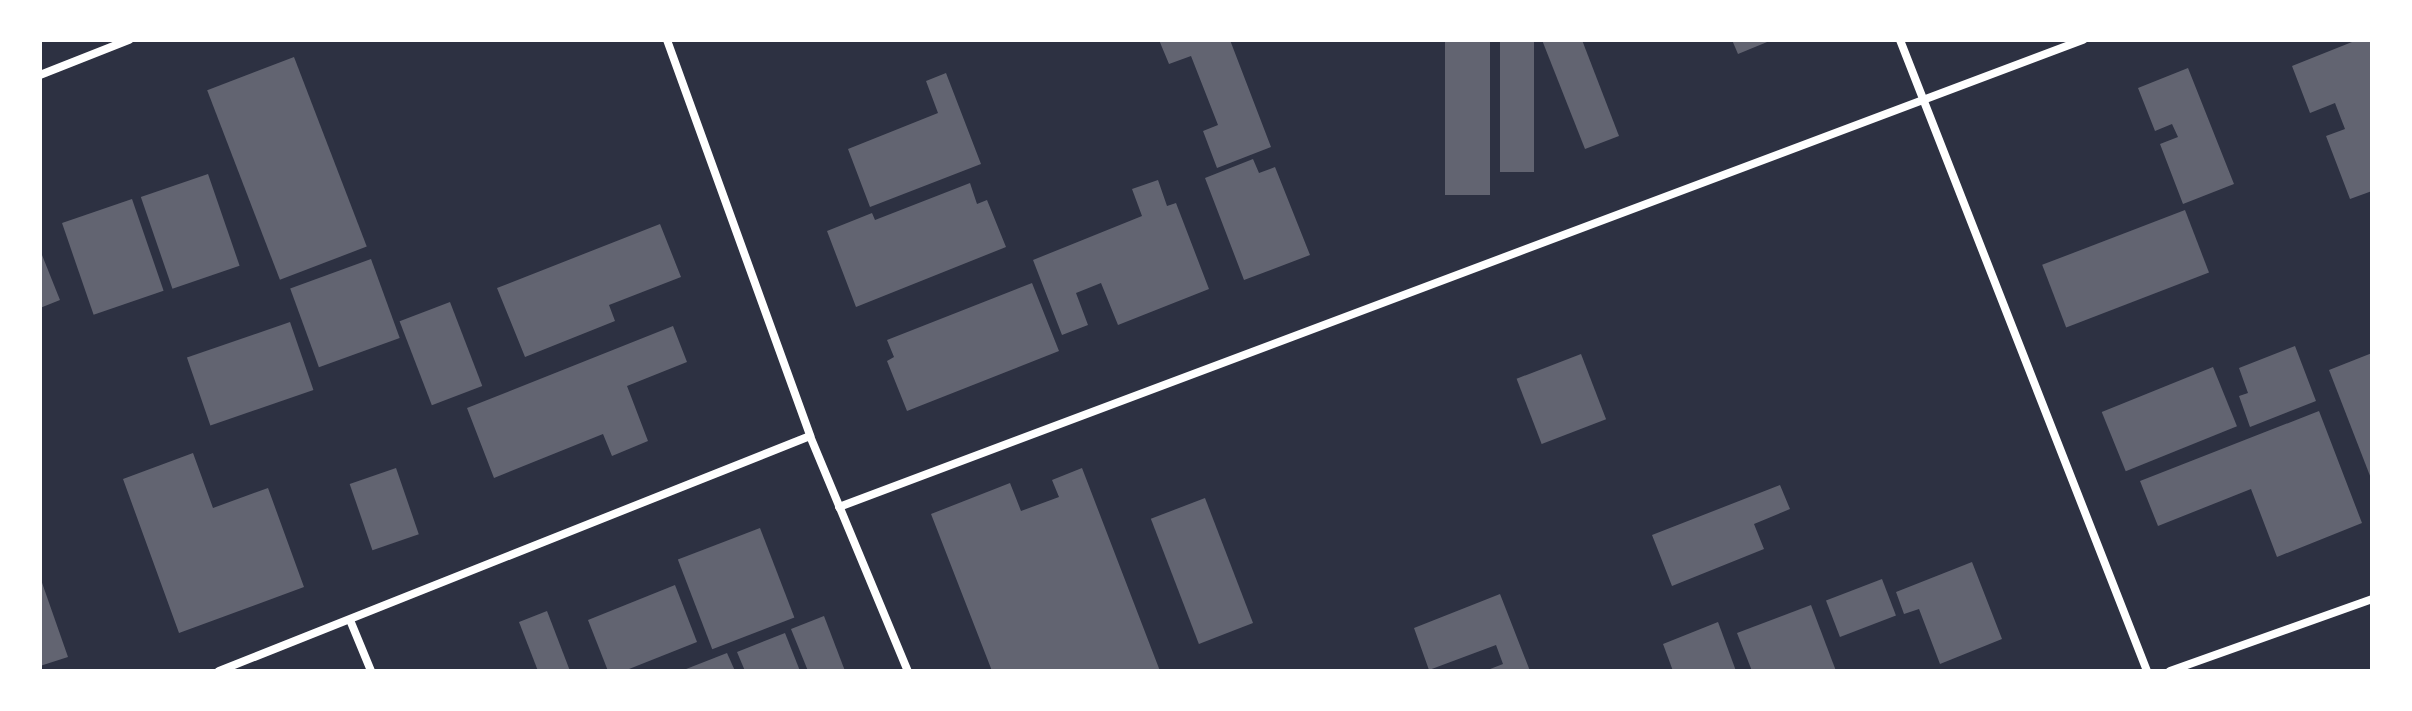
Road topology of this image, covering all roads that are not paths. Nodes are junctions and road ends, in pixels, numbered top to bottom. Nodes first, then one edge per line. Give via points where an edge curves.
1 (129, 40) edge
2 (667, 40) edge
3 (1900, 40) edge
4 (2083, 40) edge
5 (40, 75) edge
6 (1923, 97) junction
7 (810, 436) junction
8 (839, 507) junction
9 (2372, 599) edge
10 (350, 620) junction
11 (219, 671) edge
12 (371, 671) edge
13 (908, 671) edge
14 (2147, 671) edge
15 (2170, 671) edge

1 - 5 street
2 - 7 street
3 - 6 street
4 - 6 street
6 - 8 street
6 - 14 street
7 - 8 street
7 - 10 street
8 - 13 street
9 - 15 street
10 - 11 street
10 - 12 street

